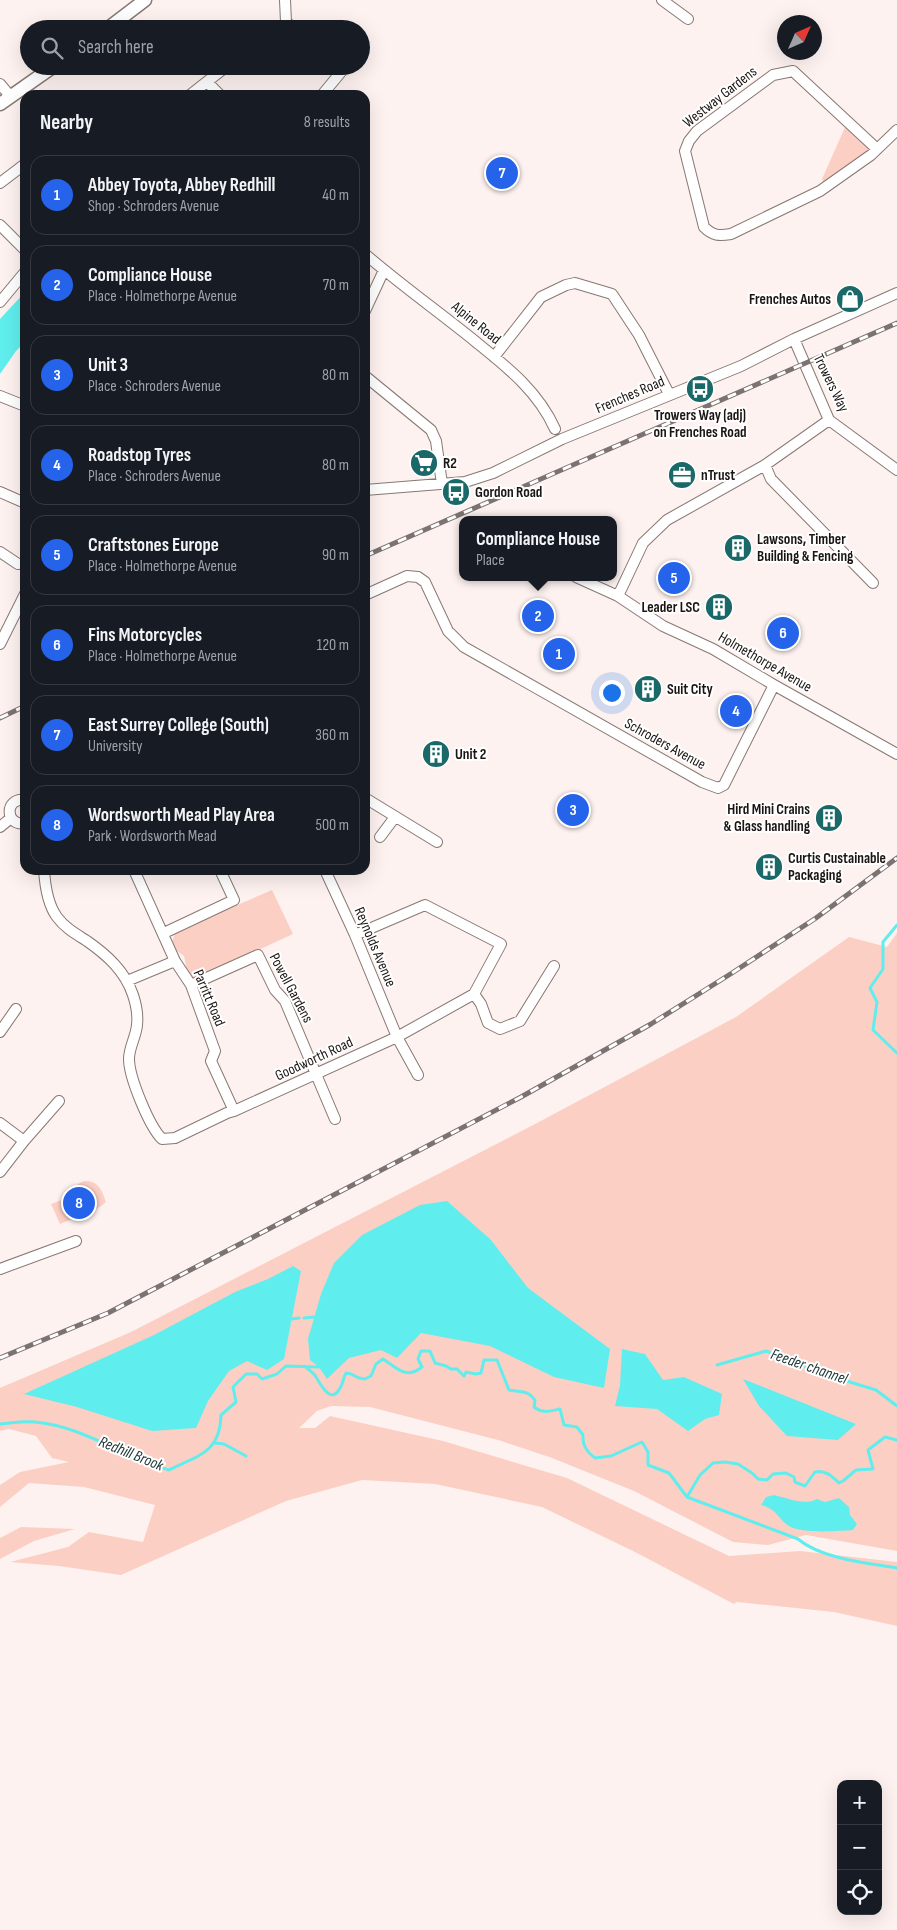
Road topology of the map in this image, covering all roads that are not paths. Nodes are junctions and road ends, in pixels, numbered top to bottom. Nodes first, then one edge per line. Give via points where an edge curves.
1 (145, 0) edge
2 (285, 0) edge
3 (662, 0) edge
4 (688, 19) dead end
5 (118, 20) edge
6 (286, 20) edge
7 (41, 75) edge
8 (216, 75) edge
9 (339, 75) edge
10 (207, 82) junction
11 (0, 84) edge
12 (197, 90) edge
13 (215, 90) edge
14 (326, 90) edge
15 (5, 100) edge
16 (897, 130) edge
17 (877, 149) junction
18 (20, 168) edge
19 (0, 183) edge
20 (0, 224) edge
21 (20, 245) edge
22 (370, 258) edge
23 (384, 270) junction
24 (20, 278) edge
25 (897, 293) edge
26 (370, 300) edge
27 (0, 302) edge
28 (794, 339) junction
29 (494, 357) junction
30 (370, 380) edge
31 (669, 394) junction
32 (0, 396) edge
33 (20, 404) edge
34 (829, 420) junction
35 (555, 429) dead end
36 (764, 465) junction
37 (897, 470) edge
38 (442, 484) junction
39 (370, 490) edge
40 (0, 492) edge
41 (20, 501) edge
42 (0, 552) edge
43 (18, 564) dead end
44 (585, 581) edge
45 (873, 583) dead end
46 (370, 593) edge
47 (618, 596) junction
48 (20, 604) edge
49 (0, 644) edge
50 (774, 685) junction
51 (897, 754) edge
52 (20, 799) edge
53 (370, 802) edge
54 (7, 812) edge
55 (396, 818) junction
56 (20, 824) edge
57 (0, 827) edge
58 (380, 837) dead end
59 (437, 842) dead end
60 (45, 875) edge
61 (136, 875) edge
62 (222, 875) edge
63 (326, 875) edge
64 (164, 933) junction
65 (355, 936) junction
66 (175, 961) junction
67 (554, 966) dead end
68 (127, 981) junction
69 (191, 985) junction
70 (474, 994) junction
71 (16, 1009) dead end
72 (0, 1032) edge
73 (397, 1037) junction
74 (316, 1074) junction
75 (418, 1074) dead end
76 (59, 1101) dead end
77 (234, 1112) junction
78 (334, 1119) dead end
79 (0, 1123) edge
80 (24, 1141) junction
81 (0, 1172) edge
82 (76, 1241) dead end
83 (1, 1265) edge

1 - 5 main road
2 - 6 street
3 - 4 street
7 - 15 main road
8 - 10 street
9 - 14 street
10 - 12 street
10 - 13 street
11 - 15 street
16 - 17 street, Westway Gardens
17 - 17 street, Westway Gardens via 820,191 723,236 713,235 704,227 685,151 697,130 773,75 793,71
18 - 19 street
20 - 21 street
22 - 23 street, Alpine Road
23 - 26 street
23 - 29 street, Alpine Road
24 - 27 street
25 - 28 street, Frenches Road
28 - 31 street, Frenches Road via 741,366
28 - 34 street, Trowers Way
29 - 31 street via 541,298 559,288 576,284 612,294 639,335
29 - 35 street, Alpine Road via 535,394
30 - 38 street via 431,430 436,441
31 - 38 street, Frenches Road via 562,439 493,473 465,482
32 - 33 street
34 - 36 street
34 - 37 street, Trowers Way
36 - 45 street via 771,479
36 - 47 street via 668,520 643,543
38 - 39 street, Frenches Road
40 - 41 street
42 - 43 street
44 - 47 street, Holmethorpe Avenue
46 - 50 street, Schroders Avenue via 407,576 418,577 425,582 448,630 464,647 601,726 718,788 724,785
47 - 50 street, Holmethorpe Avenue via 663,626 713,649
48 - 49 street
50 - 51 street, Holmethorpe Avenue
52 - 54 street
53 - 55 street
54 - 56 street
54 - 57 street
55 - 58 street
55 - 59 street
60 - 68 street via 50,903 57,917 116,963
61 - 64 street, Parritt Road
62 - 64 street via 234,900
63 - 65 street, Reynolds Avenue
64 - 66 street, Parritt Road
65 - 70 street via 425,905 501,944
65 - 73 street, Reynolds Avenue
66 - 68 street
66 - 69 street, Parritt Road
67 - 70 street via 520,1021 500,1029 488,1022
68 - 77 street, Goodworth Road via 133,995 137,1026 129,1059 131,1074 146,1116 156,1133 162,1139 175,1138
69 - 74 street, Powell Gardens via 258,955 275,990 285,1001
69 - 77 street, Parritt Road via 215,1051 211,1061
70 - 73 street, Goodworth Road
71 - 72 street
73 - 74 street, Goodworth Road
73 - 75 street, Reynolds Avenue
74 - 77 street, Goodworth Road
74 - 78 street
76 - 80 street
79 - 80 street
80 - 81 street
82 - 83 street

